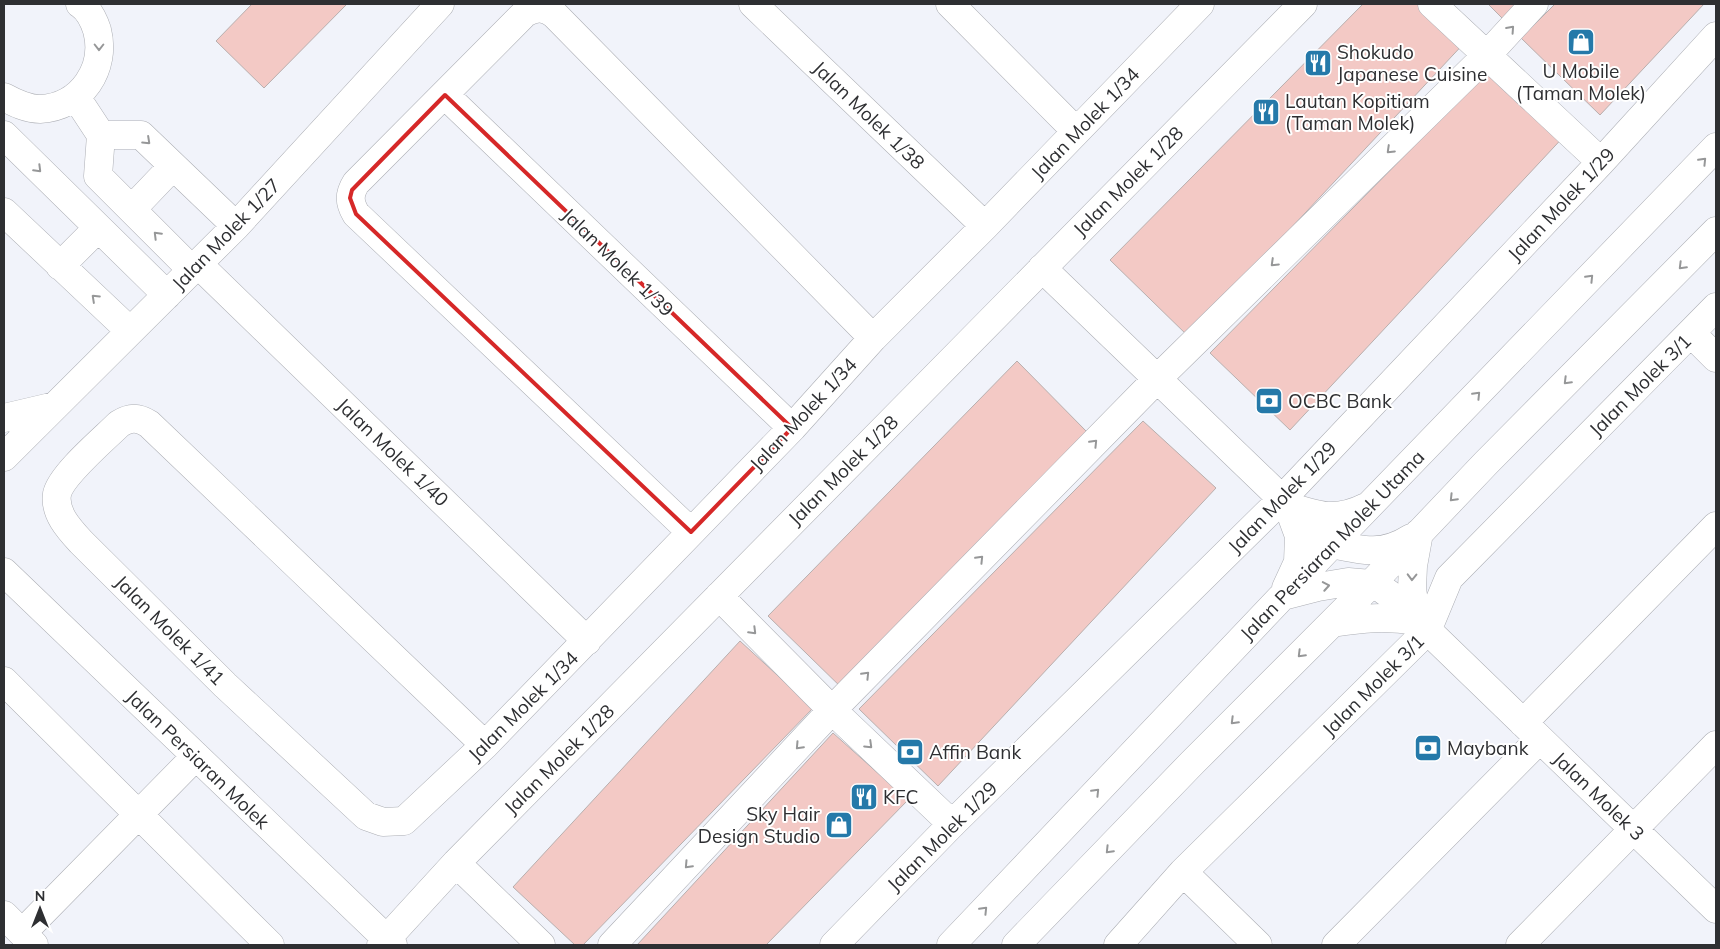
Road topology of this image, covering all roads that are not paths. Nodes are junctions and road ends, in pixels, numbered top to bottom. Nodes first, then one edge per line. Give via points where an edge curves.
1 (80, 4) edge
2 (440, 4) edge
3 (753, 4) edge
4 (950, 4) edge
5 (1303, 4) edge
6 (1432, 4) edge
7 (1534, 4) edge
8 (1186, 8) edge
9 (1716, 36) edge
10 (1488, 54) junction
11 (445, 95) junction
12 (4, 97) edge
13 (76, 97) junction
14 (1076, 131) junction
15 (4, 135) edge
16 (101, 135) junction
17 (1716, 147) edge
18 (1601, 162) junction
19 (173, 166) junction
20 (132, 209) junction
21 (4, 212) edge
22 (236, 226) junction
23 (985, 226) junction
24 (98, 228) junction
25 (1716, 231) edge
26 (60, 266) junction
27 (195, 267) junction
28 (1042, 268) junction
29 (167, 295) junction
30 (1716, 307) edge
31 (130, 331) junction
32 (1691, 333) junction
33 (873, 338) junction
34 (1716, 358) edge
35 (1157, 379) junction
36 (55, 406) junction
37 (4, 418) edge
38 (792, 428) junction
39 (4, 457) edge
40 (1285, 502) junction
41 (1369, 506) junction
42 (1716, 526) edge
43 (691, 532) junction
44 (1419, 533) junction
45 (1332, 544) junction
46 (4, 572) edge
47 (1371, 584) junction
48 (719, 596) junction
49 (1283, 596) junction
50 (1332, 622) junction
51 (1422, 626) junction
52 (587, 641) junction
53 (4, 681) edge
54 (832, 710) junction
55 (1531, 731) junction
56 (485, 745) junction
57 (1716, 745) edge
58 (196, 756) junction
59 (139, 815) junction
60 (404, 821) joint
61 (952, 824) junction
62 (1633, 829) junction
63 (456, 863) junction
64 (1183, 872) junction
65 (1716, 909) edge
66 (20, 931) edge
67 (387, 943) edge
68 (270, 945) edge
69 (540, 945) edge
70 (612, 945) edge
71 (834, 945) edge
72 (951, 945) edge
73 (1016, 945) edge
74 (1118, 945) edge
75 (1258, 945) edge
76 (1336, 945) edge
77 (1520, 945) edge

1 -> 13 street via 95,23 100,43 98,63 90,82
2 - 22 street, Jalan Molek 1/27
3 - 23 street, Jalan Molek 1/38
4 - 14 street
5 - 28 street, Jalan Molek 1/28
6 - 10 street
10 -> 7 street
8 - 14 street, Jalan Molek 1/34
9 - 18 street, Jalan Molek 1/29
10 - 18 street
10 -> 35 street
11 - 33 street via 525,13 547,9
11 - 38 street, Jalan Molek 1/39
11 - 43 street via 356,183 350,198 356,214
12 - 13 street via 20,106 40,109 58,106
13 - 16 street
14 - 23 street, Jalan Molek 1/34
15 -> 24 street
16 -> 19 street via 141,135
16 - 20 street, Jalan Molek 1/40 via 98,176
41 -> 17 street, Jalan Persiaran Molek Utama
18 - 40 street, Jalan Molek 1/29
19 - 20 street
19 - 22 street
27 -> 20 street, Jalan Molek 1/40
21 - 26 street
22 - 27 street, Jalan Molek 1/27
23 - 33 street, Jalan Molek 1/34
24 - 26 street
24 - 29 street
25 -> 44 street
31 -> 26 street
27 - 29 street, Jalan Molek 1/27
27 - 52 street, Jalan Molek 1/40
28 - 35 street
28 - 48 street, Jalan Molek 1/28
29 - 31 street, Jalan Molek 1/27
30 - 32 street, Jalan Molek 3/1
31 - 36 street, Jalan Molek 1/27
32 - 34 street
32 - 51 street, Jalan Molek 3/1 via 1449,578
33 - 38 street, Jalan Molek 1/34
35 - 40 street
54 -> 35 street
36 - 37 street
36 - 39 street, Jalan Molek 1/27
38 - 43 street, Jalan Molek 1/34
40 - 41 street via 1313,514 1333,518 1354,514
40 - 45 street via 1316,537
40 - 49 street via 1299,536 1298,562
40 - 61 street, Jalan Molek 1/29
41 - 45 street, Jalan Persiaran Molek Utama
42 - 55 street
43 - 52 street, Jalan Molek 1/34
44 - 45 street via 1400,545 1381,551
44 - 47 street
44 -> 51 street via 1412,566 1412,589
45 - 49 street, Jalan Persiaran Molek Utama
46 - 58 street, Jalan Persiaran Molek
49 -> 47 street via 1348,582
47 - 50 street
47 - 51 street, Jalan Molek 3 via 1393,597
48 -> 54 street
48 - 63 street, Jalan Molek 1/28
72 -> 49 street, Jalan Persiaran Molek Utama
50 - 51 street via 1393,617
50 -> 73 street
51 - 55 street, Jalan Molek 3
51 - 64 street, Jalan Molek 3/1
52 - 56 street, Jalan Molek 1/34
53 - 59 street
54 -> 61 street
54 -> 70 street
55 - 62 street, Jalan Molek 3
55 - 76 street
56 - 60 street, Jalan Molek 1/34
56 - 60 street, Jalan Molek 1/41 via 151,426 142,419 133,418 119,424 68,475 58,494 59,512 67,527 226,685 366,816 383,822
57 - 62 street
58 - 59 street
58 - 67 street, Jalan Persiaran Molek
59 - 66 street
59 - 68 street
61 - 71 street, Jalan Molek 1/29
62 - 65 street, Jalan Molek 3
62 - 77 street
63 - 67 street, Jalan Molek 1/28
63 - 69 street
64 - 74 street, Jalan Molek 3/1
64 - 75 street

